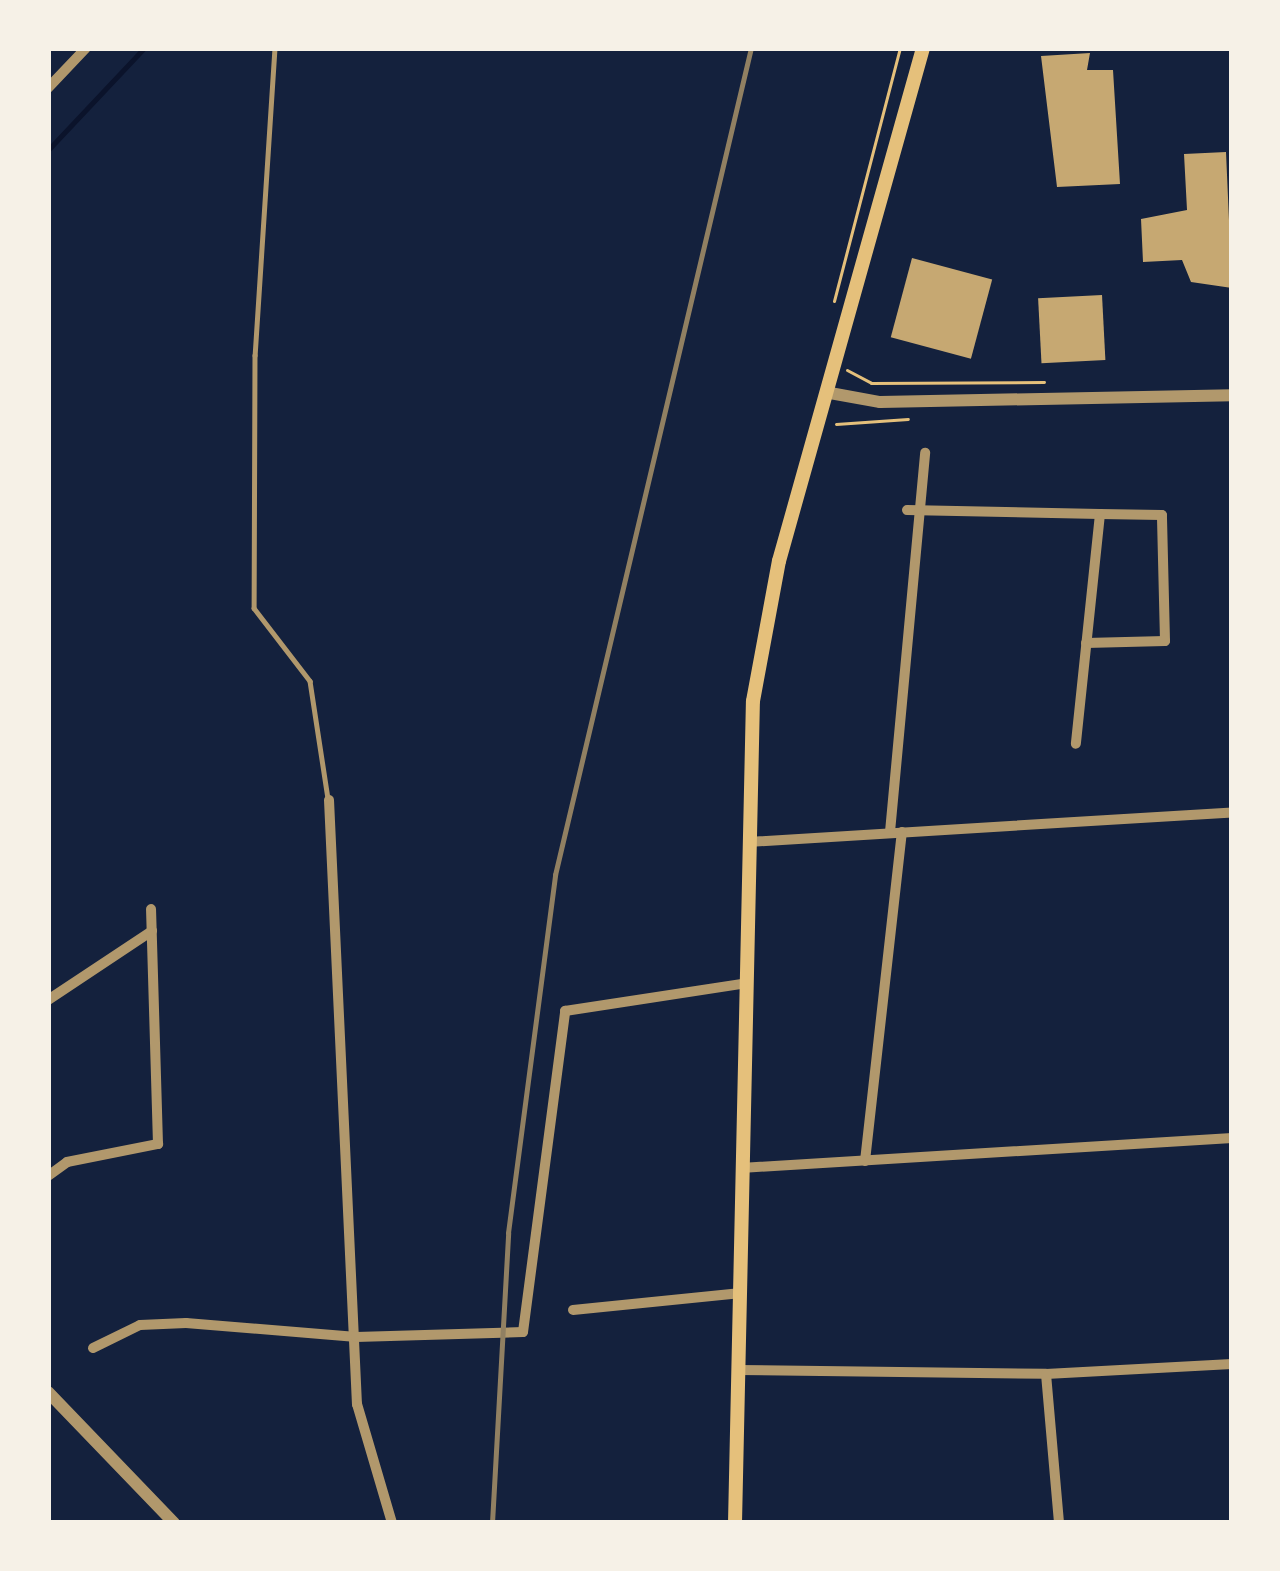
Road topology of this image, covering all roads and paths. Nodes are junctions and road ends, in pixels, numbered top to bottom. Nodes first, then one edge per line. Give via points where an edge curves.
1 (86, 48) edge
2 (275, 48) edge
3 (900, 48) edge
4 (923, 48) edge
5 (48, 88) edge
6 (832, 314) dead end
7 (855, 373) dead end
8 (1048, 382) dead end
9 (830, 393) junction
10 (1232, 395) edge
11 (820, 418) junction
12 (908, 418) dead end
13 (925, 453) dead end
14 (913, 510) junction
15 (1100, 514) junction
16 (1086, 643) junction
17 (1076, 744) dead end
18 (328, 800) joint
19 (1232, 812) edge
20 (896, 832) junction
21 (748, 842) junction
22 (151, 909) dead end
23 (152, 931) junction
24 (742, 984) junction
25 (48, 1000) edge
26 (1232, 1138) edge
27 (865, 1162) junction
28 (741, 1168) junction
29 (48, 1176) edge
30 (741, 1293) junction
31 (573, 1310) dead end
32 (356, 1337) junction
33 (93, 1348) dead end
34 (1232, 1364) edge
35 (738, 1370) junction
36 (1046, 1374) junction
37 (50, 1398) edge
38 (174, 1523) edge
39 (392, 1523) edge
40 (735, 1523) edge
41 (1060, 1523) edge

1 - 5 street
2 - 18 lane via 255,355 254,608 310,681
3 - 6 path
4 - 9 main road
7 - 8 path via 871,383
9 - 10 street via 880,402
9 - 11 main road
11 - 12 path
11 - 21 main road via 761,645
13 - 14 street
14 - 15 street
14 - 20 street
15 - 16 street
15 - 16 street via 1162,515 1165,641
16 - 17 street
18 - 32 street
19 - 20 street
20 - 21 street
20 - 27 street
21 - 24 main road
22 - 23 street
23 - 25 street
23 - 29 street via 158,1144 67,1162
24 - 28 main road
24 - 32 street via 582,1004 562,1016 518,1335
26 - 27 street
27 - 28 street
28 - 30 main road
30 - 31 street
30 - 35 main road
32 - 33 street via 176,1323
32 - 39 street via 357,1404
34 - 36 street
35 - 36 street
35 - 40 main road
36 - 41 street
37 - 38 street

